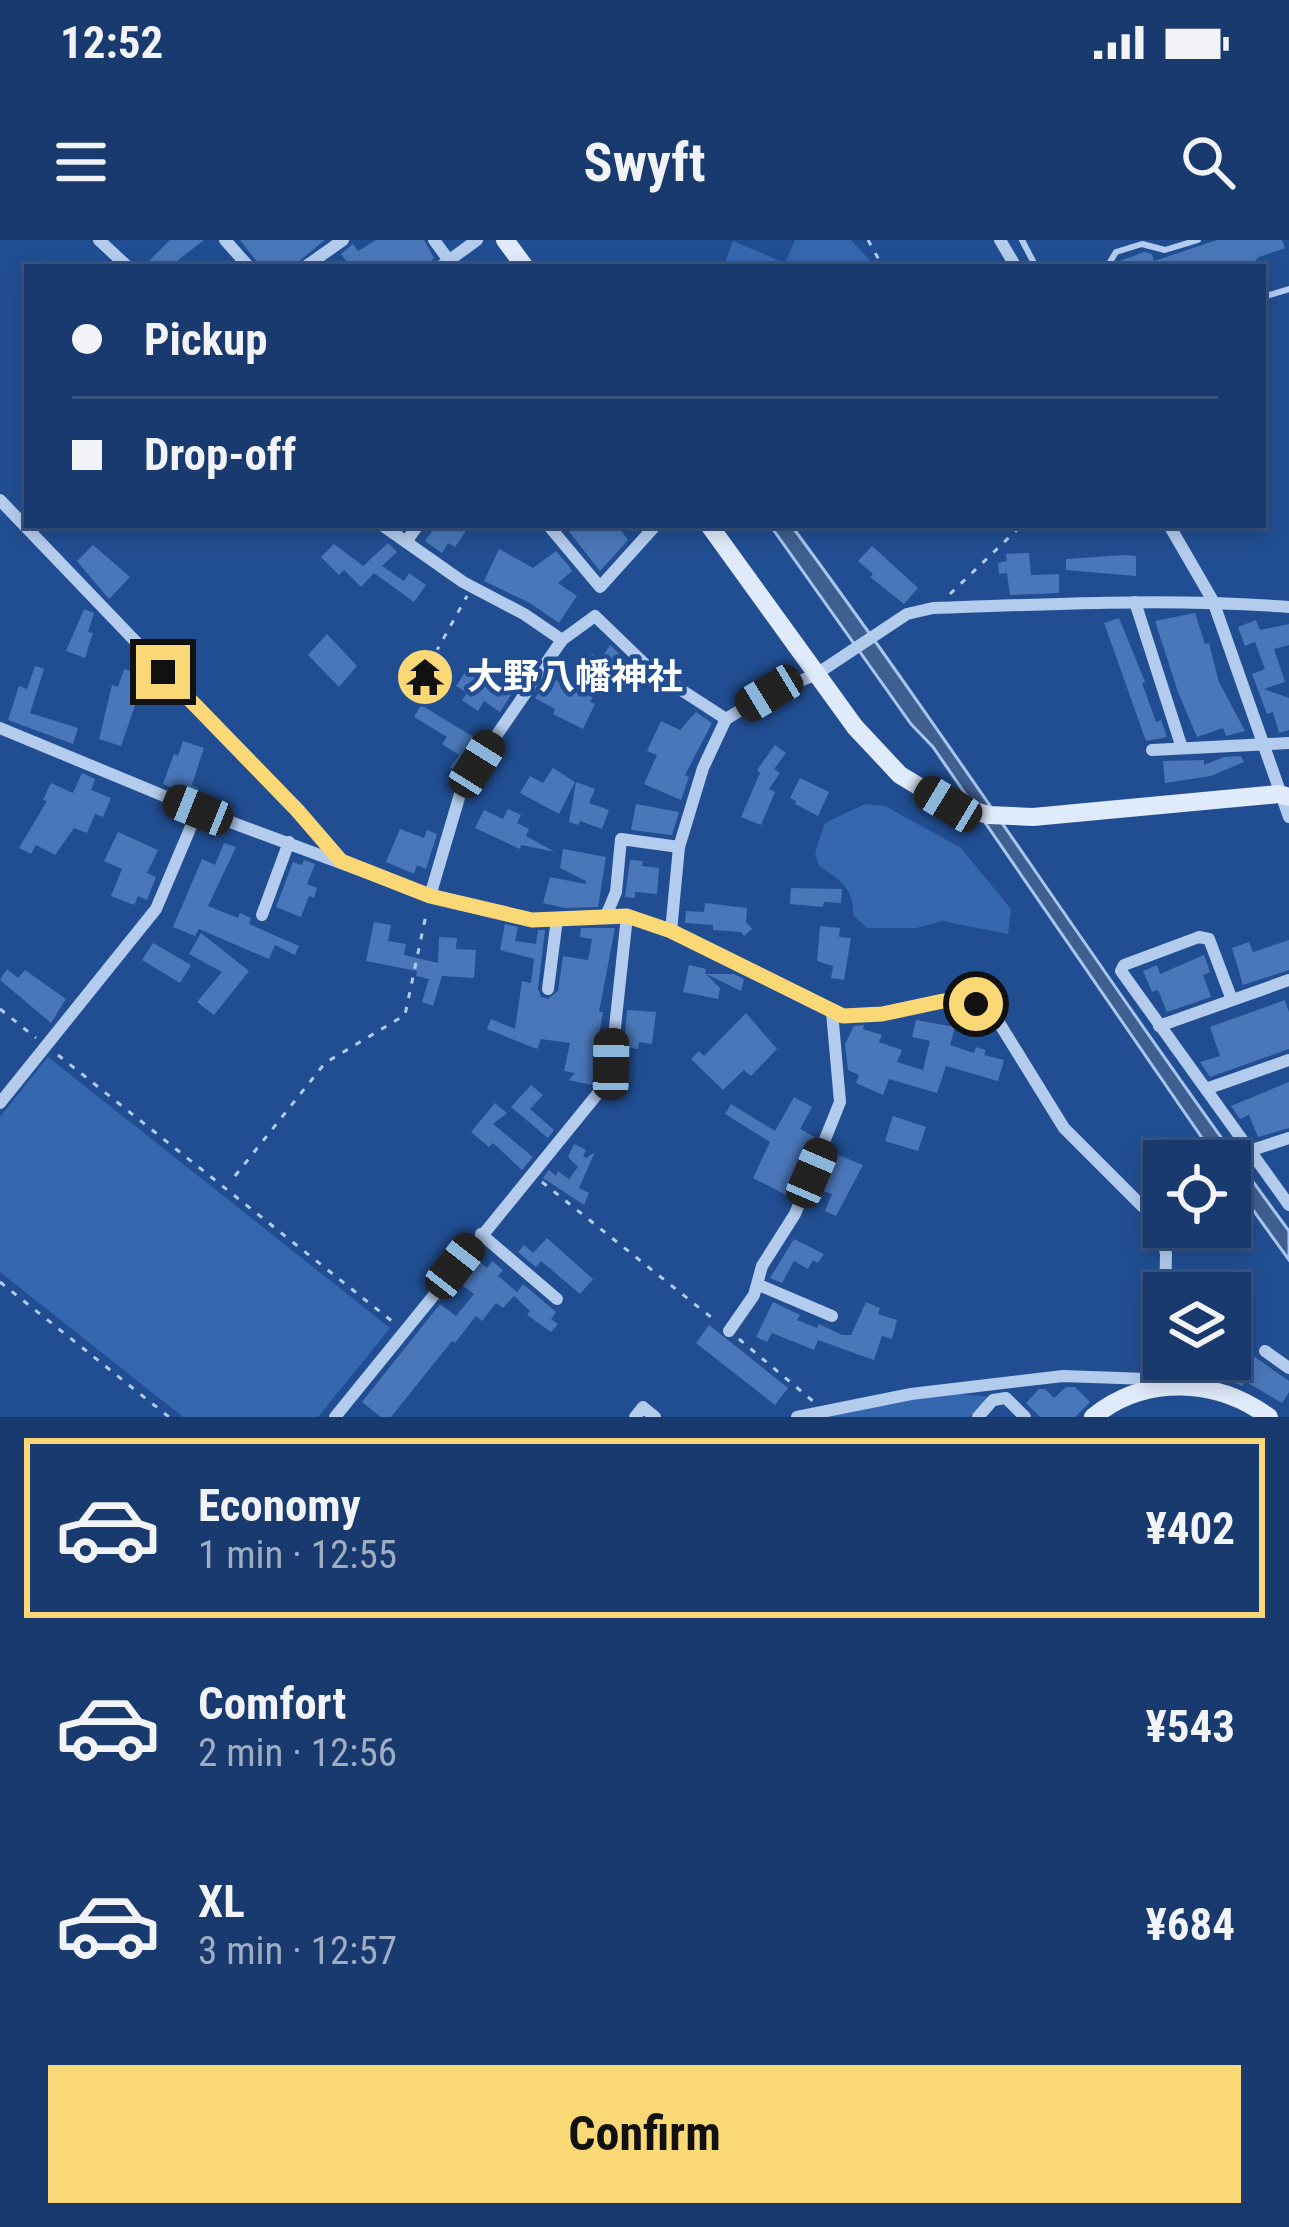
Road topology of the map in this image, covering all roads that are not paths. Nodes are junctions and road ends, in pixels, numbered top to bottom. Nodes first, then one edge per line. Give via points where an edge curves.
1 (99, 240) edge
2 (225, 240) edge
3 (343, 240) edge
4 (477, 240) edge
5 (1198, 240) edge
6 (1144, 242) edge
7 (125, 264) edge
8 (246, 264) edge
9 (308, 264) edge
10 (449, 264) edge
11 (1109, 264) edge
12 (0, 500) edge
13 (24, 525) edge
14 (27, 528) edge
15 (386, 528) edge
16 (416, 528) edge
17 (551, 528) edge
18 (711, 528) edge
19 (1171, 528) edge
20 (641, 531) edge
21 (406, 542) junction
22 (1213, 601) junction
23 (1135, 602) junction
24 (1289, 607) edge
25 (562, 640) junction
26 (815, 675) junction
27 (726, 719) junction
28 (0, 728) edge
29 (1262, 742) junction
30 (1289, 743) edge
31 (1182, 748) junction
32 (1152, 750) dead end
33 (1284, 795) edge
34 (198, 810) junction
35 (1289, 817) edge
36 (289, 842) junction
37 (679, 847) junction
38 (341, 861) junction
39 (430, 896) junction
40 (262, 915) dead end
41 (606, 916) junction
42 (627, 916) junction
43 (557, 919) junction
44 (671, 931) junction
45 (1289, 980) edge
46 (548, 988) dead end
47 (1232, 1000) junction
48 (832, 1012) junction
49 (1159, 1026) junction
50 (1289, 1060) edge
51 (1206, 1089) junction
52 (0, 1103) edge
53 (1289, 1138) edge
54 (1242, 1140) edge
55 (1251, 1149) edge
56 (1251, 1153) edge
57 (1289, 1205) edge
58 (481, 1234) junction
59 (1166, 1272) edge
60 (759, 1285) junction
61 (557, 1299) dead end
62 (832, 1316) dead end
63 (729, 1331) road end
64 (1265, 1352) dead end
65 (1289, 1368) edge
66 (1187, 1380) edge
67 (998, 1383) junction
68 (1192, 1387) junction
69 (1158, 1388) junction
70 (1000, 1400) junction
71 (335, 1417) edge
72 (635, 1417) edge
73 (656, 1417) edge
74 (797, 1417) edge
75 (978, 1417) edge
76 (1025, 1417) edge
77 (1093, 1417) edge
78 (1269, 1417) edge

1 - 7 street
2 - 8 street
3 - 9 street
4 - 10 street
5 - 6 lane via 1165,250
6 - 11 lane via 1116,251
12 - 13 street
14 - 38 street
15 - 21 street
16 - 21 street
17 - 20 street via 600,586
18 - 26 street
19 - 22 street
21 - 25 street
22 - 23 street
22 - 24 street
22 - 29 street
23 - 26 street via 933,608 907,614
23 - 31 street
25 - 27 street via 596,616 652,671
25 - 39 street via 463,784
26 - 27 street
26 - 33 street via 900,775 948,804 989,815
27 - 37 street
28 - 34 street
29 - 30 street
29 - 31 street
29 - 33 street
31 - 32 street
33 - 35 street
34 - 36 street
34 - 52 street via 156,909
36 - 38 street
36 - 40 street
37 - 41 street via 621,839
37 - 44 street
38 - 39 street
39 - 43 street
41 - 42 street
41 - 43 street
42 - 44 street
42 - 58 street via 611,1064 598,1092
43 - 46 street
44 - 48 street
45 - 47 street
47 - 49 street
47 - 49 street via 1209,939 1124,964
48 - 59 street via 855,1017 943,1001 993,1013 1064,1128 1146,1210 1162,1235
48 - 60 street via 840,1102
49 - 51 street
50 - 51 street
51 - 54 street
53 - 55 street
56 - 57 street
58 - 61 street
58 - 71 street
60 - 62 street
60 - 63 street
64 - 65 street
66 - 68 street
67 - 69 street via 1063,1376 1148,1379
67 - 70 street
67 - 74 street
68 - 69 street
68 - 78 street via 1227,1392
69 - 77 street
70 - 75 street
70 - 76 street
72 - 73 street via 644,1407

